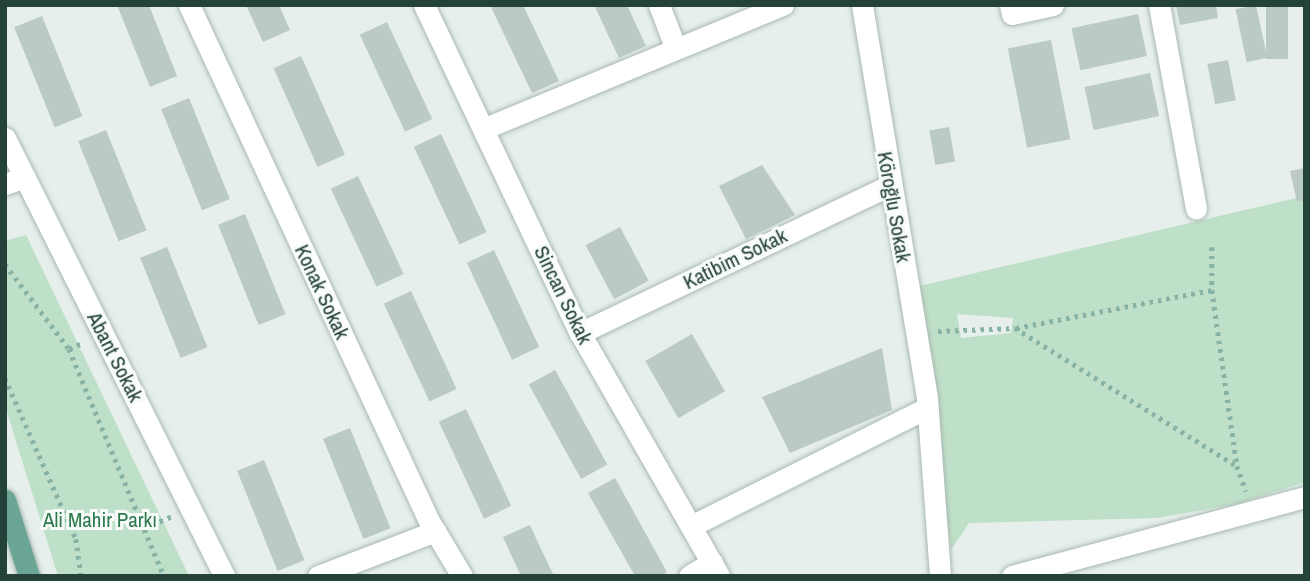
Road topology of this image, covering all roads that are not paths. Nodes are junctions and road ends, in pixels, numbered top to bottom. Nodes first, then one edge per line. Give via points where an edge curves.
1 (189, 5) edge
2 (424, 5) edge
3 (659, 5) edge
4 (783, 5) edge
5 (862, 5) edge
6 (1010, 5) edge
7 (1053, 5) edge
8 (1160, 5) edge
9 (676, 50) junction
10 (483, 130) junction
11 (5, 138) edge
12 (15, 181) edge
13 (890, 185) junction
14 (1196, 209) dead end
15 (580, 333) junction
16 (925, 408) junction
17 (1305, 497) edge
18 (5, 500) edge
19 (691, 526) junction
20 (436, 531) junction
21 (716, 569) edge
22 (29, 576) edge
23 (224, 576) edge
24 (318, 576) edge
25 (462, 576) edge
26 (689, 576) edge
27 (940, 576) edge
28 (1012, 576) edge

1 - 20 street, Konak Sokak
2 - 10 street, Sincan Sokak
3 - 9 street
4 - 9 street
5 - 13 street, Köroğlu Sokak
6 - 7 street via 1012,13
8 - 14 street
9 - 10 street
10 - 15 street, Sincan Sokak
11 - 12 street, Abant Sokak
12 - 23 street, Abant Sokak
13 - 15 street, Katibim Sokak
13 - 16 street, Köroğlu Sokak
15 - 19 street, Sincan Sokak
16 - 19 street
16 - 27 street, Köroğlu Sokak
17 - 28 street
18 - 22 main road
19 - 21 street, Sincan Sokak
20 - 24 street
20 - 25 street, Konak Sokak
21 - 26 street

